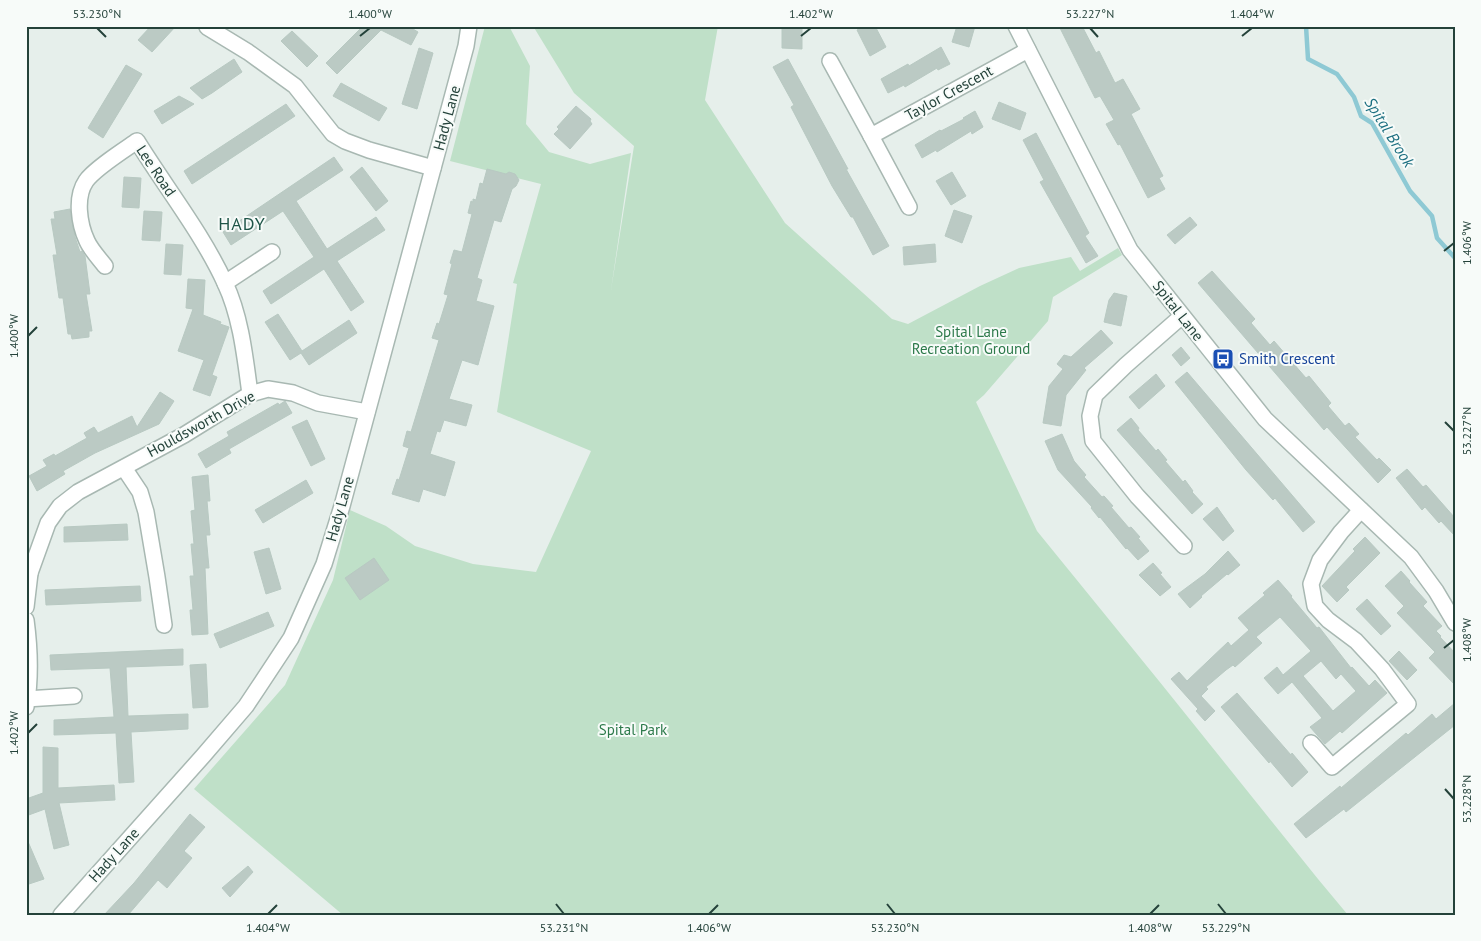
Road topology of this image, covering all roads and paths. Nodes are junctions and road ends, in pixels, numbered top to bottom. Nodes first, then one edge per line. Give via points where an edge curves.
1 (469, 26) edge
2 (1016, 26) edge
3 (208, 27) edge
4 (1028, 50) junction
5 (830, 62) dead end
6 (871, 136) junction
7 (433, 168) junction
8 (909, 207) dead end
9 (272, 252) dead end
10 (105, 266) dead end
11 (225, 283) junction
12 (1182, 316) junction
13 (250, 394) junction
14 (367, 412) junction
15 (124, 468) junction
16 (1361, 510) junction
17 (1184, 546) dead end
18 (28, 573) edge
19 (26, 607) edge
20 (26, 620) edge
21 (1455, 623) edge
22 (164, 625) dead end
23 (74, 696) dead end
24 (27, 702) edge
25 (1312, 743) dead end
26 (61, 915) edge

1 - 7 street, Hady Lane
2 - 4 street, Spital Lane
3 - 7 street via 295,86 334,134 345,141
4 - 6 street, Taylor Crescent
4 - 12 street, Spital Lane via 1126,243
5 - 6 street
6 - 8 street
7 - 14 street, Hady Lane
9 - 11 street
10 - 11 street, Lee Road via 87,242 79,210 80,198 86,181 137,141
11 - 13 street, Lee Road via 234,306 246,359
12 - 16 street, Spital Lane via 1266,419
12 - 17 street via 1095,395 1090,416 1093,441 1137,496
13 - 14 street, Houldsworth Drive via 268,389
13 - 15 street, Houldsworth Drive
14 - 26 street, Hady Lane via 324,564 291,638 246,706
15 - 18 street, Houldsworth Drive via 78,492 60,506 48,523
15 - 22 street via 140,492 146,512
16 - 21 street, Spital Lane via 1411,557
16 - 25 street via 1320,560 1311,584 1315,606 1356,641 1408,704 1332,767
18 - 19 street, Houldsworth Drive
20 - 24 street via 30,678
23 - 24 street

